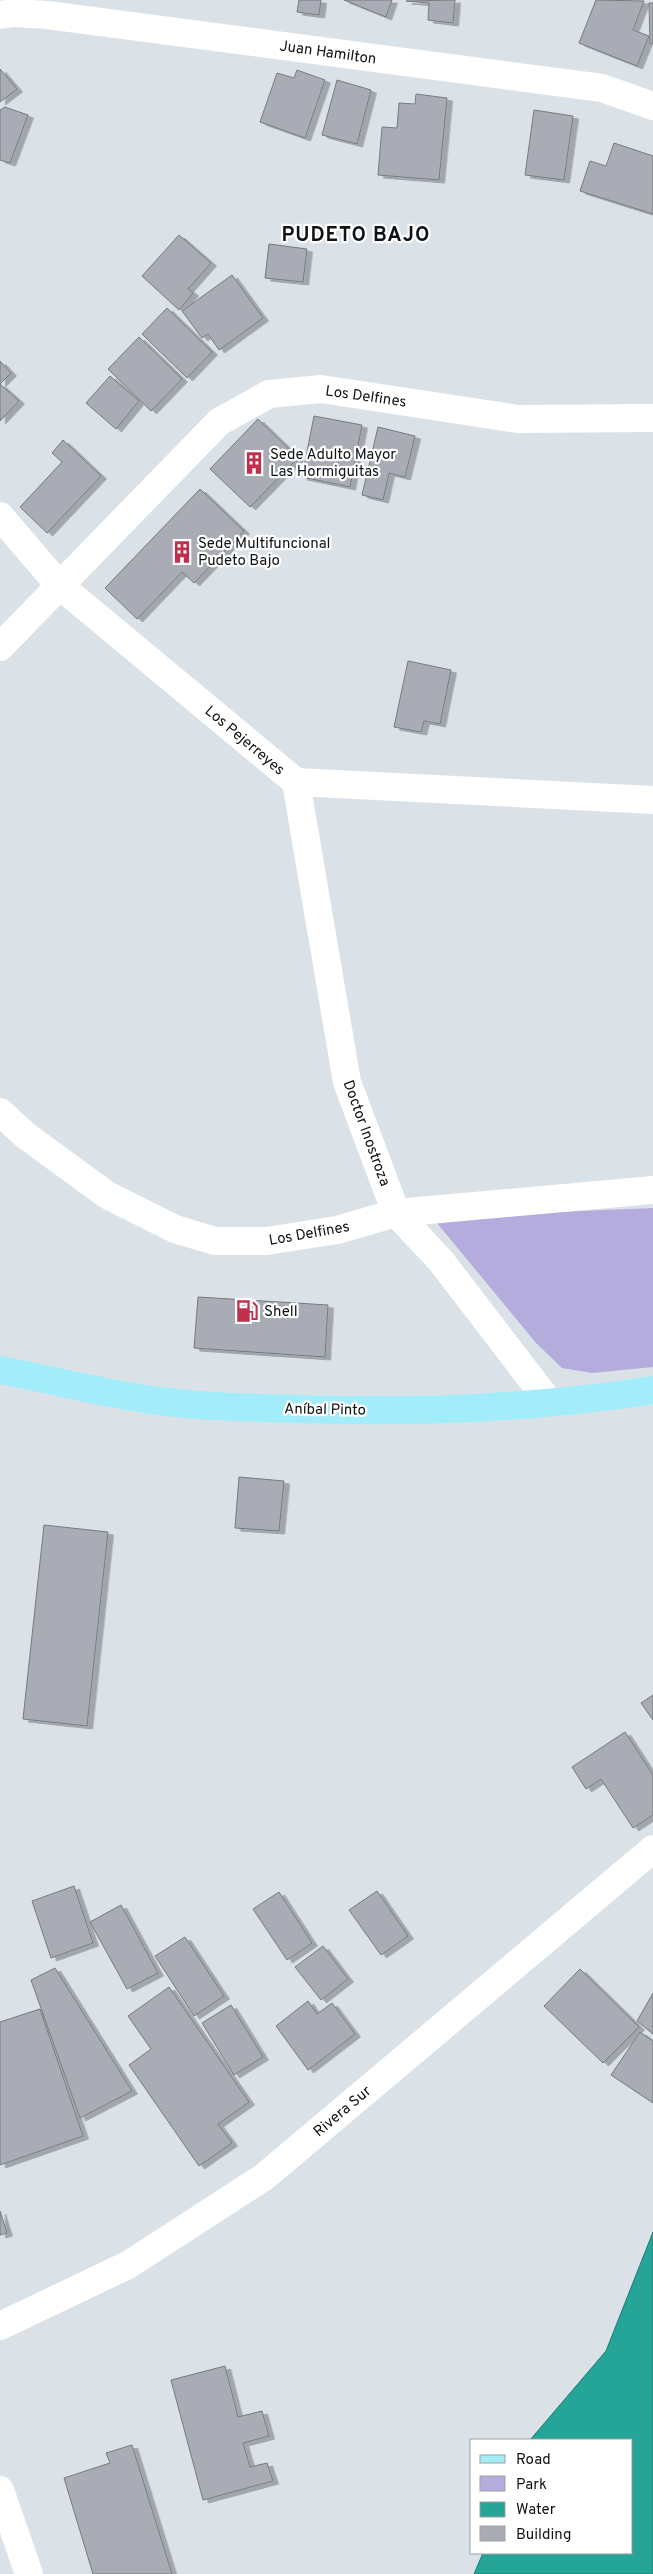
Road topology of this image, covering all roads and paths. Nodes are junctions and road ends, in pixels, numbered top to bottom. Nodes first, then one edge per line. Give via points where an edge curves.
1 (0, 15) edge
2 (653, 106) edge
3 (653, 418) edge
4 (0, 516) edge
5 (59, 585) junction
6 (0, 647) edge
7 (296, 782) junction
8 (653, 800) edge
9 (0, 1112) edge
10 (653, 1190) edge
11 (396, 1213) junction
12 (0, 1370) edge
13 (653, 1390) edge
14 (549, 1402) junction
15 (653, 1850) edge
16 (0, 2326) edge
17 (0, 2490) edge
18 (29, 2574) edge

1 - 2 street, Juan Hamilton via 48,15 602,88
3 - 5 street, Los Delfines via 518,419 321,389 269,394 219,422
4 - 5 street, Los Pejerreyes
5 - 6 street, Los Delfines
5 - 7 street, Los Pejerreyes
7 - 8 street, Los Pejerreyes
7 - 11 street, Doctor Inostroza via 347,1082
9 - 11 street, Los Delfines via 25,1135 107,1194 175,1229 215,1241 267,1241 337,1230
10 - 11 street, Los Delfines
11 - 14 street, Doctor Inostroza via 440,1262
12 - 14 main road, Aníbal Pinto via 159,1401 256,1408 364,1411
13 - 14 main road, Aníbal Pinto
15 - 16 street, Rivera Sur via 264,2176 128,2265
17 - 18 street

